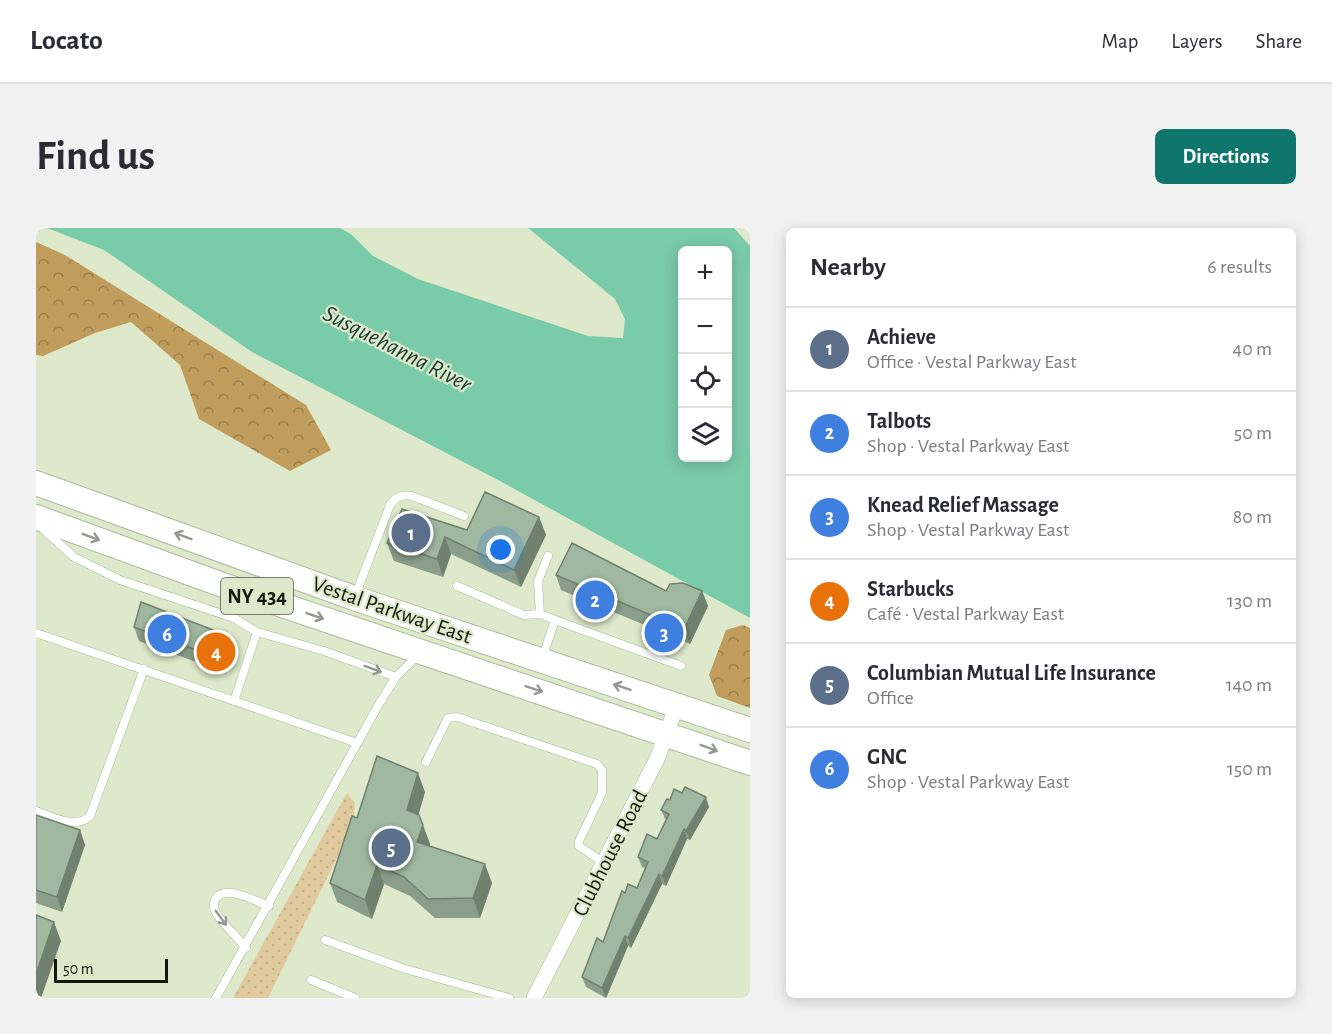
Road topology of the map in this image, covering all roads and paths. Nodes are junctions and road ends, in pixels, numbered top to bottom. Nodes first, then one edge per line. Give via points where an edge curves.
1 (36, 483) edge
2 (464, 516) dead end
3 (36, 517) edge
4 (36, 523) edge
5 (548, 556) dead end
6 (457, 586) dead end
7 (354, 598) junction
8 (540, 614) junction
9 (555, 620) junction
10 (257, 632) junction
11 (36, 633) edge
12 (421, 652) junction
13 (542, 661) junction
14 (681, 666) dead end
15 (144, 669) junction
16 (396, 677) junction
17 (234, 701) junction
18 (677, 705) junction
19 (750, 730) edge
20 (668, 733) junction
21 (357, 743) junction
22 (426, 762) dead end
23 (750, 763) edge
24 (36, 811) edge
25 (605, 863) junction
26 (269, 906) junction
27 (325, 940) dead end
28 (246, 948) junction
29 (311, 980) dead end
30 (216, 998) edge
31 (355, 998) edge
32 (509, 998) edge
33 (534, 998) edge

7 -> 1 main road, Vestal Parkway East / NY 434
2 - 7 lane via 412,496 395,498
3 -> 12 main road, Vestal Parkway East / NY 434
4 - 10 lane via 74,557 124,583 234,618
5 - 8 lane via 538,581
6 - 8 lane via 524,615
7 - 13 main road, Vestal Parkway East / NY 434
8 - 9 lane
9 - 13 lane
9 - 14 lane
10 -> 16 lane
10 - 17 lane
11 - 15 lane
12 - 16 lane
12 -> 20 main road, Vestal Parkway East / NY 434
18 -> 13 main road, Vestal Parkway East / NY 434
15 - 17 lane
15 - 24 lane via 90,816 73,823
16 - 21 lane
17 - 21 lane
18 - 19 main road, Vestal Parkway East / NY 434
18 - 20 street, Clubhouse Road
20 -> 23 main road, Vestal Parkway East / NY 434
20 - 25 street, Clubhouse Road
21 - 26 lane
22 - 25 lane via 448,718 457,717 597,764 602,770 602,794 579,841 584,850
25 - 33 street, Clubhouse Road
26 - 28 lane
26 -> 28 lane via 232,893 216,899 218,916
27 - 32 lane via 402,968
28 - 30 lane
29 - 31 lane

